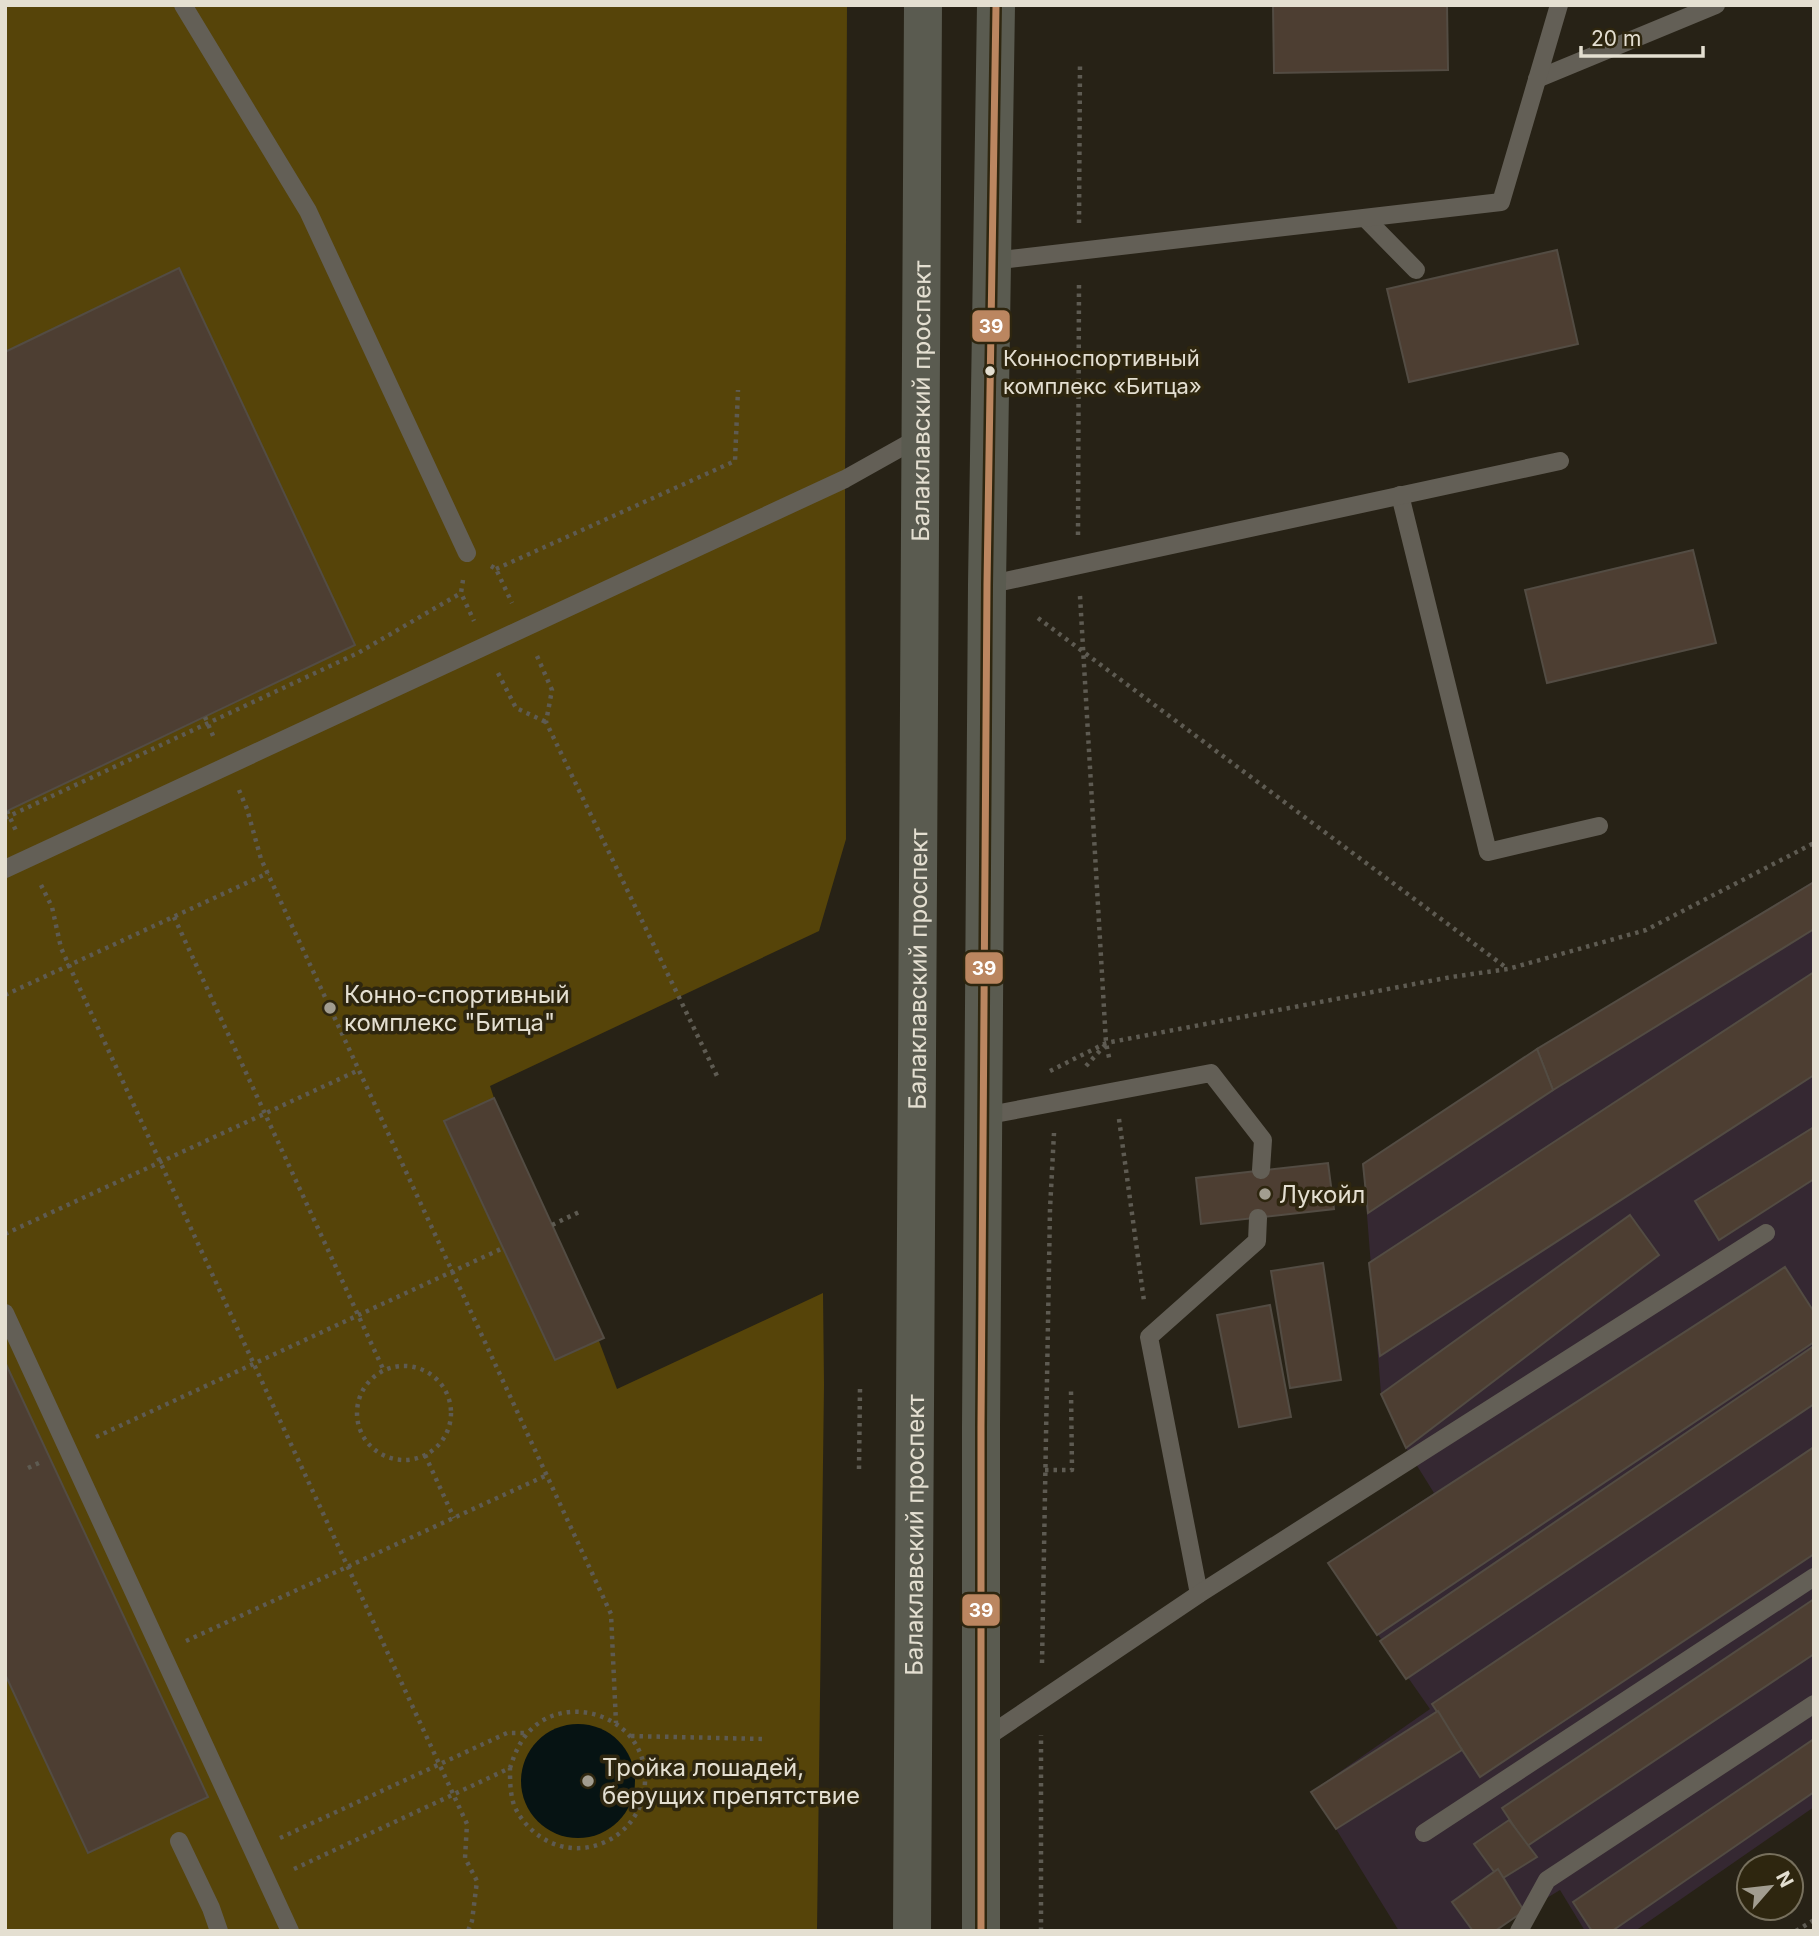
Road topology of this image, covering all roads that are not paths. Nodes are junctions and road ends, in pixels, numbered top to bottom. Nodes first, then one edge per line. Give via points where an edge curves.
1 (183, 5) edge
2 (922, 5) edge
3 (996, 5) edge
4 (1559, 5) edge
5 (1716, 5) edge
6 (1537, 79) junction
7 (1365, 218) junction
8 (992, 261) junction
9 (1416, 270) dead end
10 (920, 437) junction
11 (1560, 461) dead end
12 (1400, 495) junction
13 (467, 553) dead end
14 (987, 585) junction
15 (1599, 826) dead end
16 (5, 869) edge
17 (984, 1115) junction
18 (1261, 1170) dead end
19 (1258, 1218) dead end
20 (1766, 1233) dead end
21 (5, 1313) edge
22 (1814, 1577) edge
23 (1199, 1594) junction
24 (1814, 1704) edge
25 (981, 1741) junction
26 (1424, 1833) dead end
27 (179, 1841) dead end
28 (219, 1931) edge
29 (290, 1931) edge
30 (912, 1931) edge
31 (981, 1931) edge
32 (1519, 1931) edge

1 - 13 lane via 308,211
2 - 10 main road, Балаклавский проспект
3 - 8 main road
4 - 6 lane
5 - 6 lane
6 - 7 lane via 1501,202
7 - 8 lane
7 - 9 lane
8 - 14 main road
10 - 16 lane via 845,479
10 - 30 main road, Балаклавский проспект
11 - 12 lane
12 - 14 lane
12 - 15 lane via 1488,852
14 - 17 main road
17 - 18 lane via 1211,1073 1263,1140
17 - 25 main road
19 - 23 lane via 1257,1241 1149,1337
20 - 23 lane
21 - 29 lane
22 - 26 lane
23 - 25 lane
24 - 32 lane via 1547,1880
25 - 31 main road
27 - 28 lane

